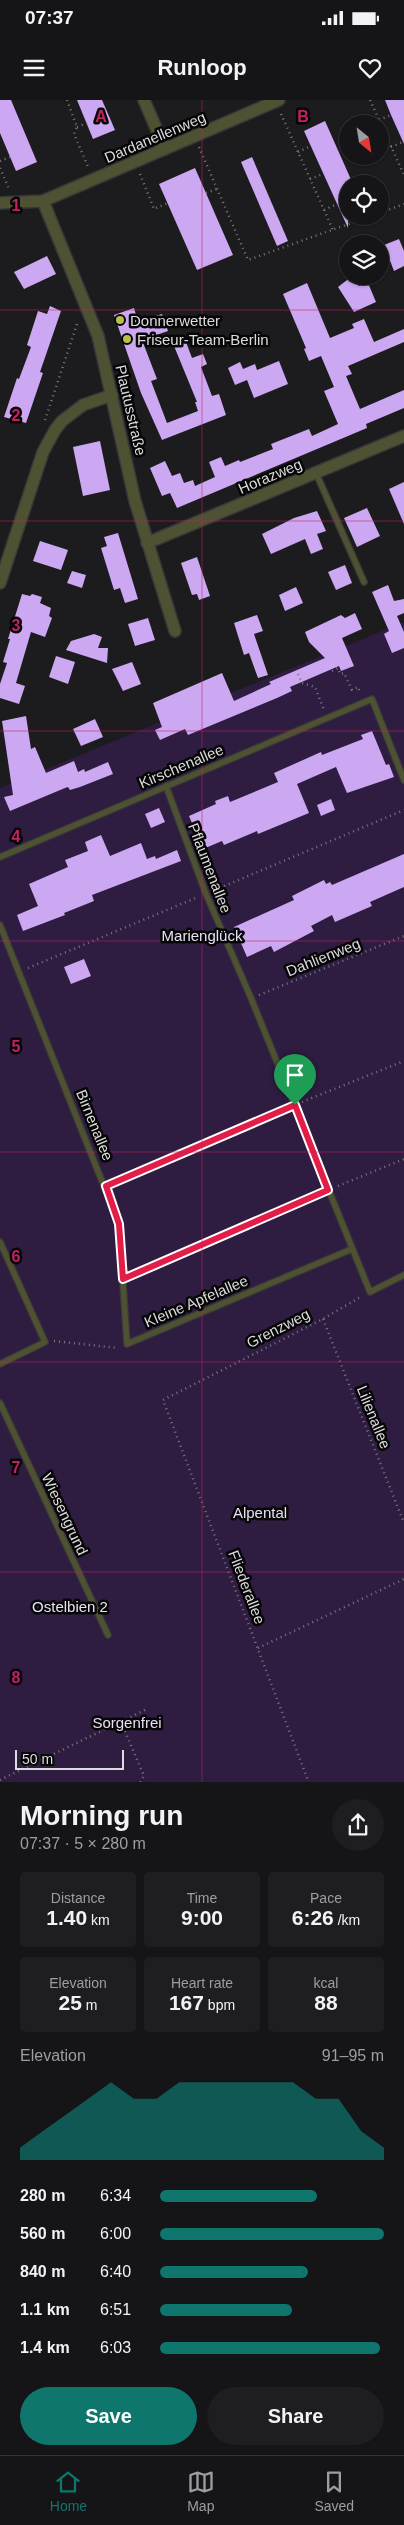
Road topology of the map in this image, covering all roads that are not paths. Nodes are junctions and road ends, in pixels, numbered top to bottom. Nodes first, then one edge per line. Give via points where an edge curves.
1 (144, 100) edge
2 (279, 100) edge
3 (165, 149) junction
4 (43, 201) junction
5 (0, 203) edge
6 (112, 395) junction
7 (404, 436) edge
8 (316, 473) junction
9 (147, 543) junction
10 (364, 582) dead end
11 (0, 583) edge
12 (175, 631) dead end
13 (404, 780) edge
14 (166, 786) junction
15 (0, 857) edge
16 (0, 925) edge
17 (0, 1242) edge
18 (352, 1249) junction
19 (404, 1275) edge
20 (127, 1344) joint
21 (0, 1364) edge
22 (0, 1403) edge
23 (108, 1635) dead end

1 - 3 street
2 - 3 street, Dardanellenweg
3 - 4 street, Dardanellenweg
4 - 5 street
4 - 6 street, Plautusstraße via 94,322
6 - 9 street, Plautusstraße
6 - 11 street via 82,405 55,430 43,452
7 - 8 street, Horazweg
8 - 9 street, Horazweg
8 - 10 lane
9 - 12 street, Plautusstraße
13 - 14 lane, Kirschenallee via 372,700
14 - 15 lane, Kirschenallee
14 - 18 lane, Pflaumenallee via 206,894
16 - 20 lane, Birnenallee via 119,1224
17 - 21 lane via 45,1342
18 - 19 lane, Pflaumenallee via 370,1292
18 - 20 lane, Kleine Apfelallee
22 - 23 lane, Wiesengrund

